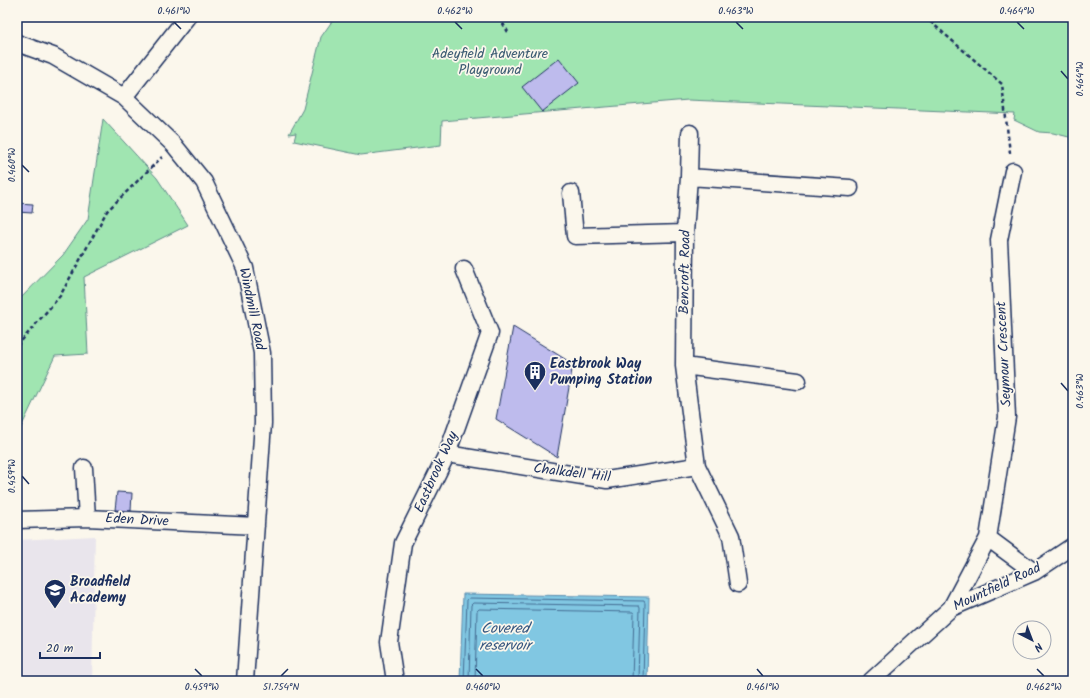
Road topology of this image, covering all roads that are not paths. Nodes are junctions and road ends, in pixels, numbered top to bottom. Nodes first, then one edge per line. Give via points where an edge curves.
1 (187, 17) edge
2 (17, 43) edge
3 (124, 96) junction
4 (690, 133) dead end
5 (1013, 171) road end
6 (689, 178) junction
7 (850, 188) dead end
8 (571, 193) dead end
9 (685, 233) junction
10 (464, 269) dead end
11 (684, 366) junction
12 (798, 381) dead end
13 (448, 454) junction
14 (697, 466) junction
15 (84, 468) dead end
16 (87, 518) junction
17 (17, 520) edge
18 (256, 526) junction
19 (988, 538) junction
20 (1073, 546) edge
21 (1034, 572) junction
22 (738, 584) dead end
23 (951, 608) junction
24 (245, 681) edge
25 (395, 681) edge
26 (871, 681) edge

1 - 3 street
2 - 3 street, Windmill Road via 53,56
3 - 18 street, Windmill Road via 174,145 204,182 245,268 262,353 262,423
4 - 6 street, Bencroft Road
5 - 19 street, Seymour Crescent via 999,240 1007,417
6 - 7 street
6 - 9 street, Bencroft Road
8 - 9 street via 575,236
9 - 11 street, Bencroft Road
10 - 13 street, Eastbrook Way via 490,333
11 - 12 street
11 - 14 street, Bencroft Road
13 - 14 street, Chalkdell Hill via 607,480
13 - 25 street, Eastbrook Way via 403,543 389,642
14 - 22 street, Bencroft Road via 730,536
15 - 16 street
16 - 17 street, Eden Drive
16 - 18 street, Eden Drive
18 - 24 street, Windmill Road
19 - 21 street
19 - 23 street, Seymour Crescent
20 - 21 street, Mountfield Road
21 - 23 street, Mountfield Road
23 - 26 street, Mountfield Road

